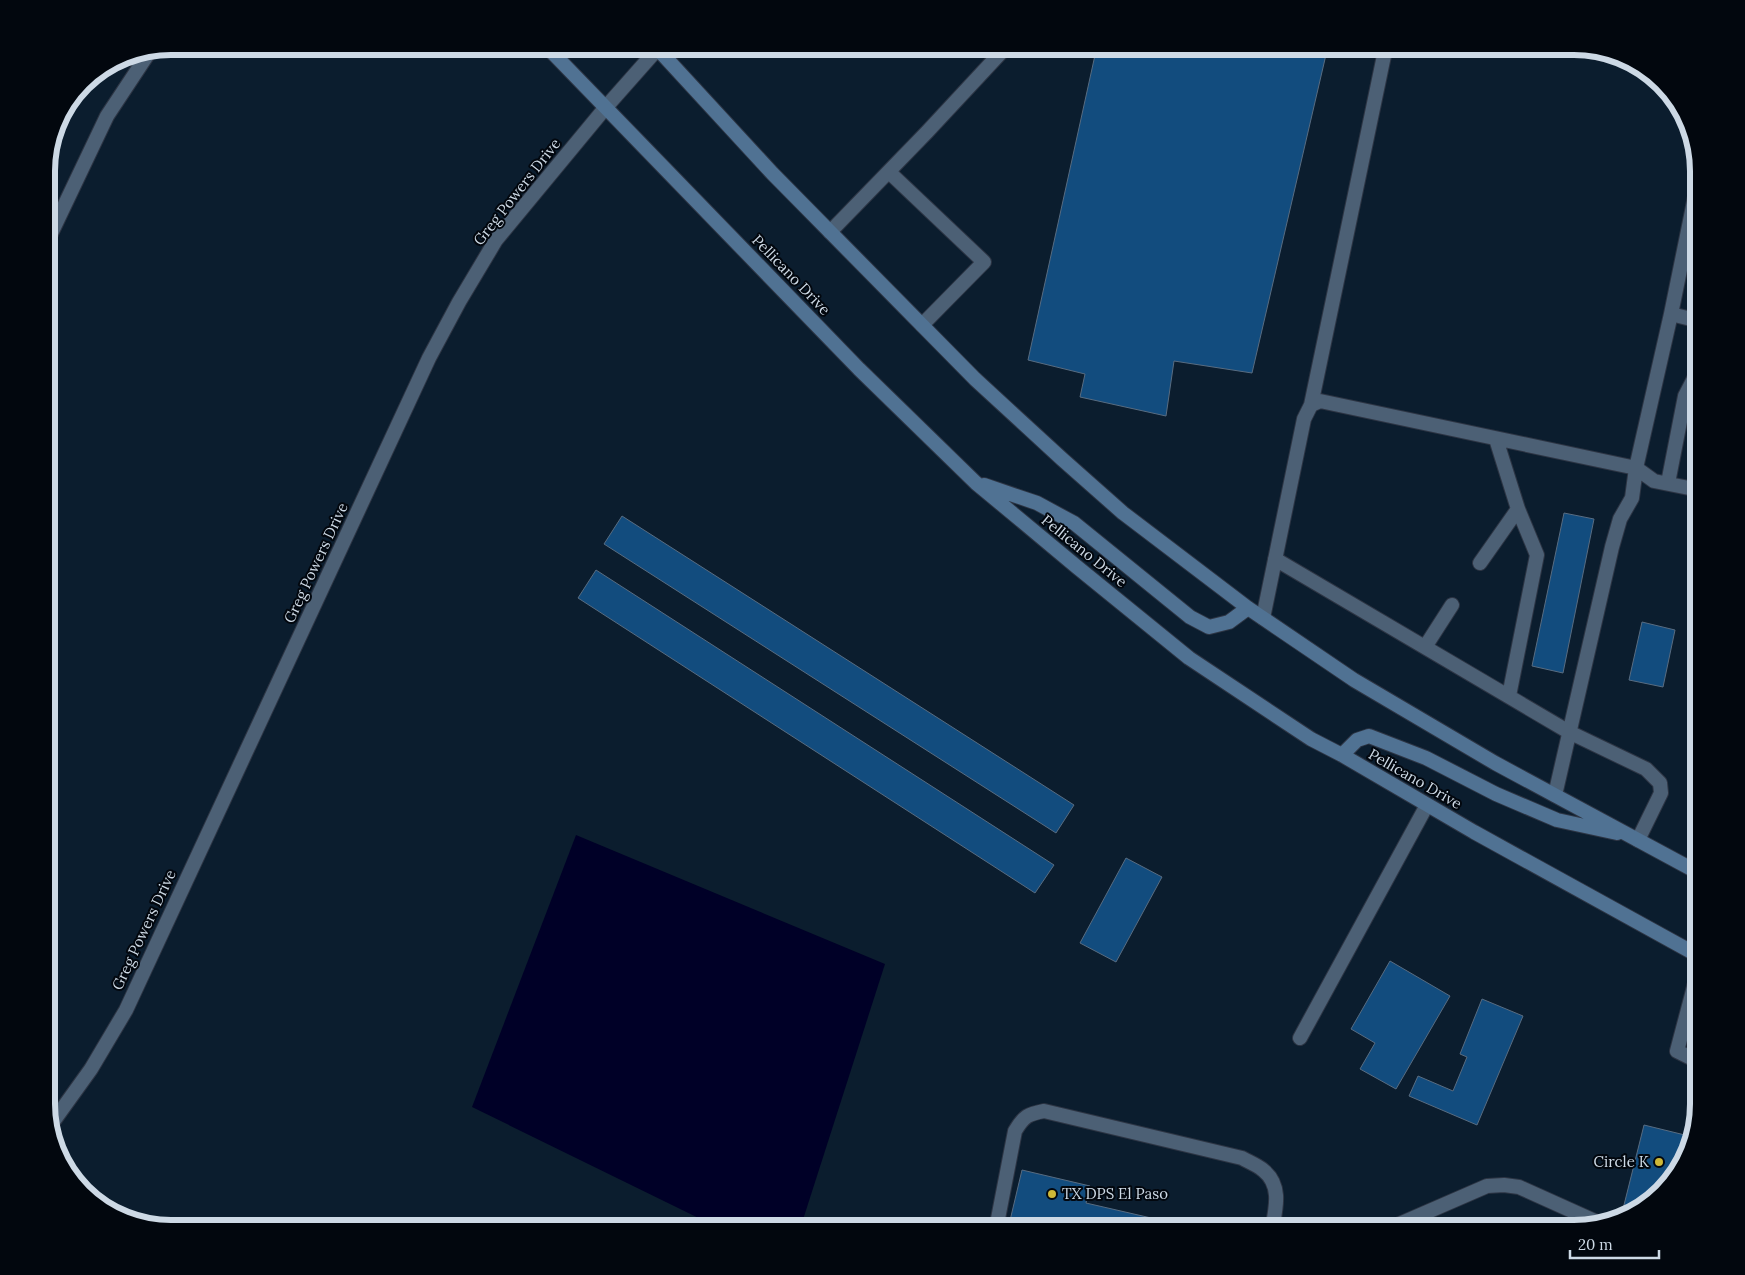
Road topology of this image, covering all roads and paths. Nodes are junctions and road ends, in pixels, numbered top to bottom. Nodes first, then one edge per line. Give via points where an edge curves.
1 (555, 55) edge
2 (651, 55) edge
3 (665, 55) edge
4 (998, 55) edge
5 (1384, 55) edge
6 (145, 58) edge
7 (606, 107) junction
8 (888, 172) junction
9 (1690, 221) edge
10 (55, 223) edge
11 (830, 232) junction
12 (1671, 314) junction
13 (1690, 319) edge
14 (922, 325) junction
15 (1690, 386) edge
16 (1311, 405) junction
17 (1496, 439) junction
18 (1636, 468) junction
19 (976, 483) junction
20 (1668, 483) junction
21 (1690, 488) edge
22 (1518, 509) junction
23 (1275, 559) junction
24 (1480, 563) dead end
25 (1452, 605) dead end
26 (1248, 608) junction
27 (1263, 618) junction
28 (1425, 647) junction
29 (1509, 696) junction
30 (1569, 732) junction
31 (1342, 755) junction
32 (1554, 795) junction
33 (1427, 805) junction
34 (1635, 838) junction
35 (1690, 868) edge
36 (1690, 951) edge
37 (1690, 1002) edge
38 (1300, 1038) dead end
39 (1690, 1057) edge
40 (56, 1118) edge
41 (1590, 1219) edge
42 (998, 1220) edge
43 (1274, 1220) edge
44 (1409, 1220) edge

1 - 7 main road, Pellicano Drive
2 - 7 street, Greg Powers Drive
3 - 11 main road
4 - 8 street
5 - 16 street
6 - 10 street via 107,116
7 - 19 main road, Pellicano Drive via 859,369
7 - 40 street, Greg Powers Drive via 496,240 459,302 429,358 126,1010 91,1069
8 - 11 street
8 - 14 street via 984,262
9 - 12 street
11 - 14 main road
12 - 13 street
12 - 18 street
14 - 26 main road via 1062,459 1123,512
15 - 20 street via 1685,396
16 - 17 street via 1320,401
16 - 23 street via 1304,420
17 - 18 street
17 - 22 street
18 - 20 street via 1654,481
18 - 30 street via 1632,498 1620,519 1612,547
19 - 26 main road via 1037,503 1074,523 1190,617 1209,627 1229,622
19 - 31 main road, Pellicano Drive via 1189,658 1311,739
20 - 21 street
22 - 24 street
22 - 29 street via 1537,555
23 - 27 street
23 - 28 street
25 - 28 street
26 - 27 main road
27 - 32 main road via 1354,680
28 - 29 street
29 - 30 street
30 - 32 street
30 - 34 street via 1646,769 1660,783 1660,793
31 - 33 main road, Pellicano Drive
31 - 34 main road via 1356,740 1369,736 1426,758 1496,794 1557,820
32 - 34 main road
33 - 36 main road, Pellicano Drive
33 - 38 street
34 - 35 main road
37 - 39 street via 1677,1050
41 - 44 street via 1519,1187 1504,1185 1487,1186
42 - 43 street via 1016,1131 1030,1114 1044,1111 1242,1158 1264,1170 1275,1185 1277,1204

